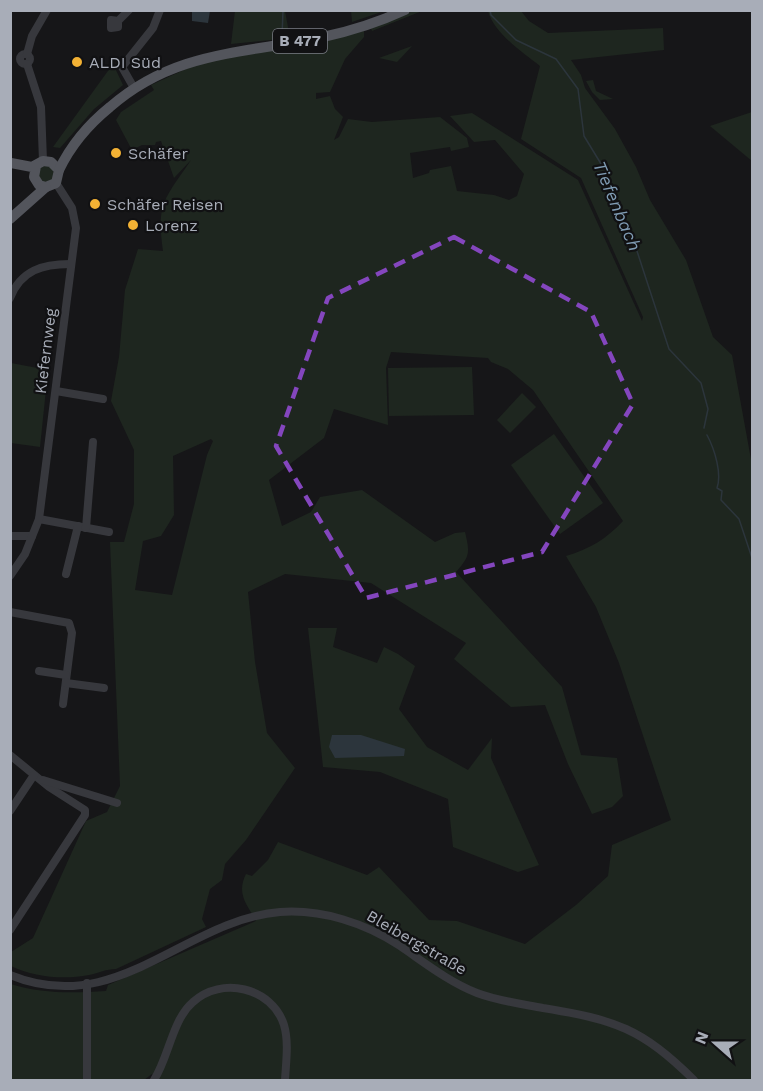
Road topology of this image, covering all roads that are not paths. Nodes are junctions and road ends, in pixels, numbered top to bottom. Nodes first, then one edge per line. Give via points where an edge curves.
1 (47, 10) edge
2 (129, 10) edge
3 (160, 10) edge
4 (405, 10) edge
5 (118, 21) dead end
6 (21, 60) edge
7 (134, 88) junction
8 (11, 163) edge
9 (45, 173) junction
10 (14, 215) edge
11 (70, 264) junction
12 (10, 298) edge
13 (56, 391) junction
14 (104, 399) dead end
15 (93, 442) dead end
16 (82, 527) junction
17 (35, 528) junction
18 (109, 532) dead end
19 (10, 536) edge
20 (66, 574) dead end
21 (10, 576) edge
22 (10, 612) edge
23 (39, 671) dead end
24 (66, 679) junction
25 (104, 688) dead end
26 (63, 704) dead end
27 (10, 755) edge
28 (36, 777) junction
29 (117, 803) dead end
30 (10, 811) edge
31 (10, 930) edge
32 (10, 975) edge
33 (87, 983) junction
34 (87, 1080) edge
35 (154, 1080) edge
36 (285, 1080) edge
37 (694, 1080) edge

1 - 6 street
2 - 5 street
3 - 7 street via 153,28 122,67
4 - 7 main road, B 477 via 330,36 197,59
6 - 9 street via 41,107
7 - 9 main road, B 477 via 104,111
8 - 9 main road
9 - 10 main road, B 477
9 - 11 street, Kiefernweg via 72,208 75,220
11 - 12 street via 30,271
11 - 13 street, Kiefernweg
13 - 14 street
13 - 17 street, Kiefernweg
15 - 16 street
16 - 17 street
16 - 18 street
16 - 20 street
17 - 19 street
17 - 21 street, Kiefernweg via 25,554
22 - 24 street via 69,624 72,633
23 - 24 street
24 - 25 street
24 - 26 street
27 - 28 street
28 - 29 street
28 - 30 street
28 - 31 street via 85,810 85,815
32 - 33 street, Bleibergstraße via 37,984
33 - 34 street
33 - 37 street, Bleibergstraße via 130,973 241,921 278,912 301,912 344,919 367,928 478,994 620,1024 654,1044
35 - 36 street via 192,1002 207,992 226,987 254,991 275,1008 286,1037

